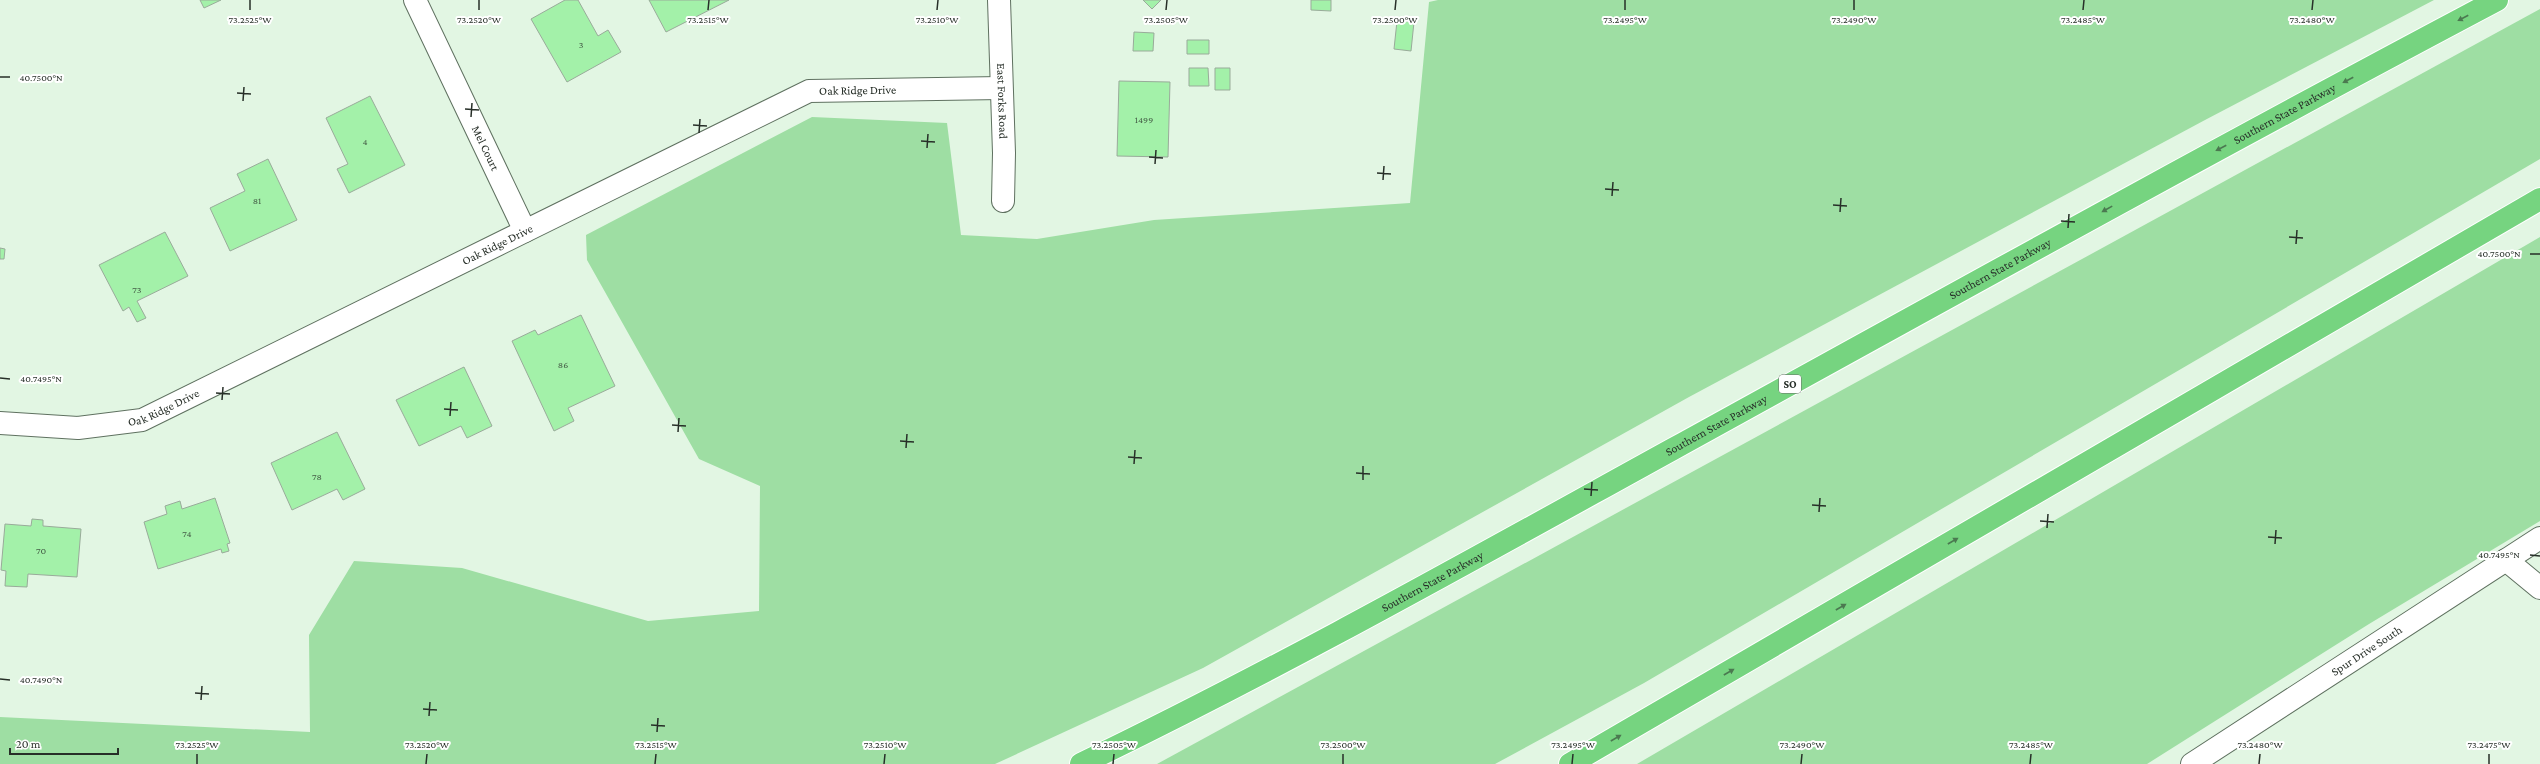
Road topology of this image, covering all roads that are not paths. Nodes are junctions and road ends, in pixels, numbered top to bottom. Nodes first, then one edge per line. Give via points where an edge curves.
1 (414, 0) edge
2 (999, 0) edge
3 (2497, 0) edge
4 (1001, 88) junction
5 (2540, 199) edge
6 (1002, 201) dead end
7 (525, 231) junction
8 (0, 422) edge
9 (2540, 538) edge
10 (2506, 560) junction
11 (2540, 588) edge
12 (1080, 764) edge
13 (1570, 764) edge
14 (2192, 764) edge

1 - 7 street, Mel Court
2 - 4 street, East Forks Road
3 -> 12 highway, Southern State Parkway / SO via 2139,192 1209,702
4 - 6 street, East Forks Road via 1004,153
4 - 7 street, Oak Ridge Drive via 809,91
13 -> 5 highway
7 - 8 street, Oak Ridge Drive via 142,420 78,428
9 - 10 street, Spur Drive South
10 - 11 street
10 - 14 street, Spur Drive South

